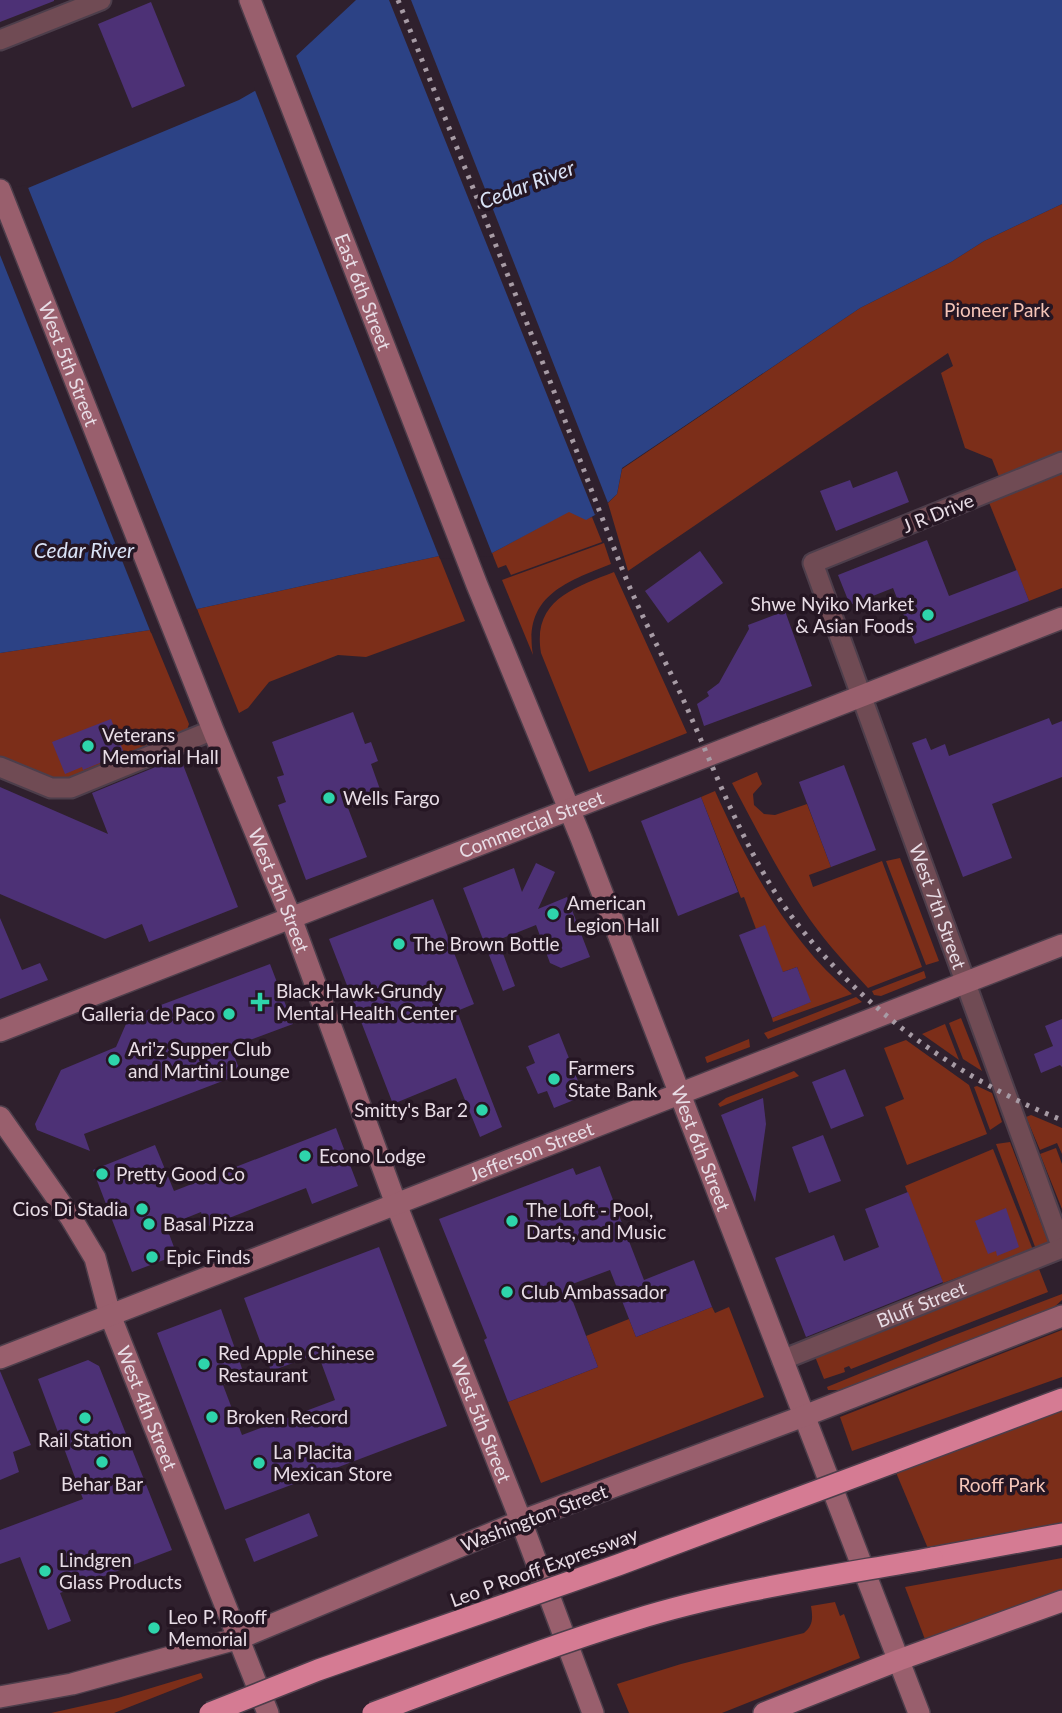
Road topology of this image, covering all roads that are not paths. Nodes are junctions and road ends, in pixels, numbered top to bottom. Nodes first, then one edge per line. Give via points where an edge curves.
1 (101, 0) edge
2 (250, 0) edge
3 (0, 40) edge
4 (0, 190) edge
5 (1062, 462) edge
6 (813, 563) joint
7 (477, 585) joint
8 (1062, 618) edge
9 (861, 696) junction
10 (213, 730) junction
11 (0, 767) edge
12 (569, 810) junction
13 (290, 918) junction
14 (1062, 945) edge
15 (965, 983) junction
16 (0, 1031) edge
17 (680, 1094) junction
18 (0, 1117) edge
19 (396, 1204) junction
20 (1062, 1248) edge
21 (110, 1315) junction
22 (1062, 1316) edge
23 (0, 1358) edge
24 (782, 1360) junction
25 (1062, 1399) edge
26 (804, 1416) junction
27 (521, 1521) junction
28 (1062, 1534) edge
29 (1062, 1601) edge
30 (240, 1638) junction
31 (899, 1660) junction
32 (0, 1697) edge
33 (210, 1713) edge
34 (268, 1713) edge
35 (373, 1713) edge
36 (593, 1713) edge
37 (764, 1713) edge
38 (919, 1713) edge

1 - 3 street
2 - 7 street, East 6th Street
4 - 10 street, West 5th Street
5 - 6 street, J R Drive
6 - 9 street, West 7th Street
7 - 12 street, West 6th Street
8 - 9 street, Commercial Street
9 - 12 street, Commercial Street
9 - 15 street, West 7th Street
10 - 11 street via 71,788 51,788
10 - 13 street, West 5th Street
12 - 13 street, Commercial Street
12 - 17 street, West 6th Street
13 - 16 street, Commercial Street
13 - 19 street, West 5th Street
14 - 15 street, Jefferson Street
15 - 17 street, Jefferson Street
15 - 20 street, West 7th Street
17 - 19 street, Jefferson Street
17 - 24 street, West 6th Street
18 - 21 street, West 4th Street via 94,1258
19 - 21 street, Jefferson Street
19 - 27 street, West 5th Street
20 - 24 street, Bluff Street
21 - 23 street, Jefferson Street
21 - 30 street, West 4th Street
22 - 26 street, Washington Street
24 - 26 street, West 6th Street
25 - 33 highway, Leo P Rooff Expressway, bridge
26 - 27 street, Washington Street
26 - 31 street, West 6th Street
27 - 30 street, Washington Street
27 - 36 street, West 5th Street
28 - 35 highway, bridge via 756,1591 636,1619
29 - 31 main road
30 - 32 street, Washington Street via 72,1684
30 - 34 street, West 4th Street
31 - 37 main road
31 - 38 street, West 6th Street

